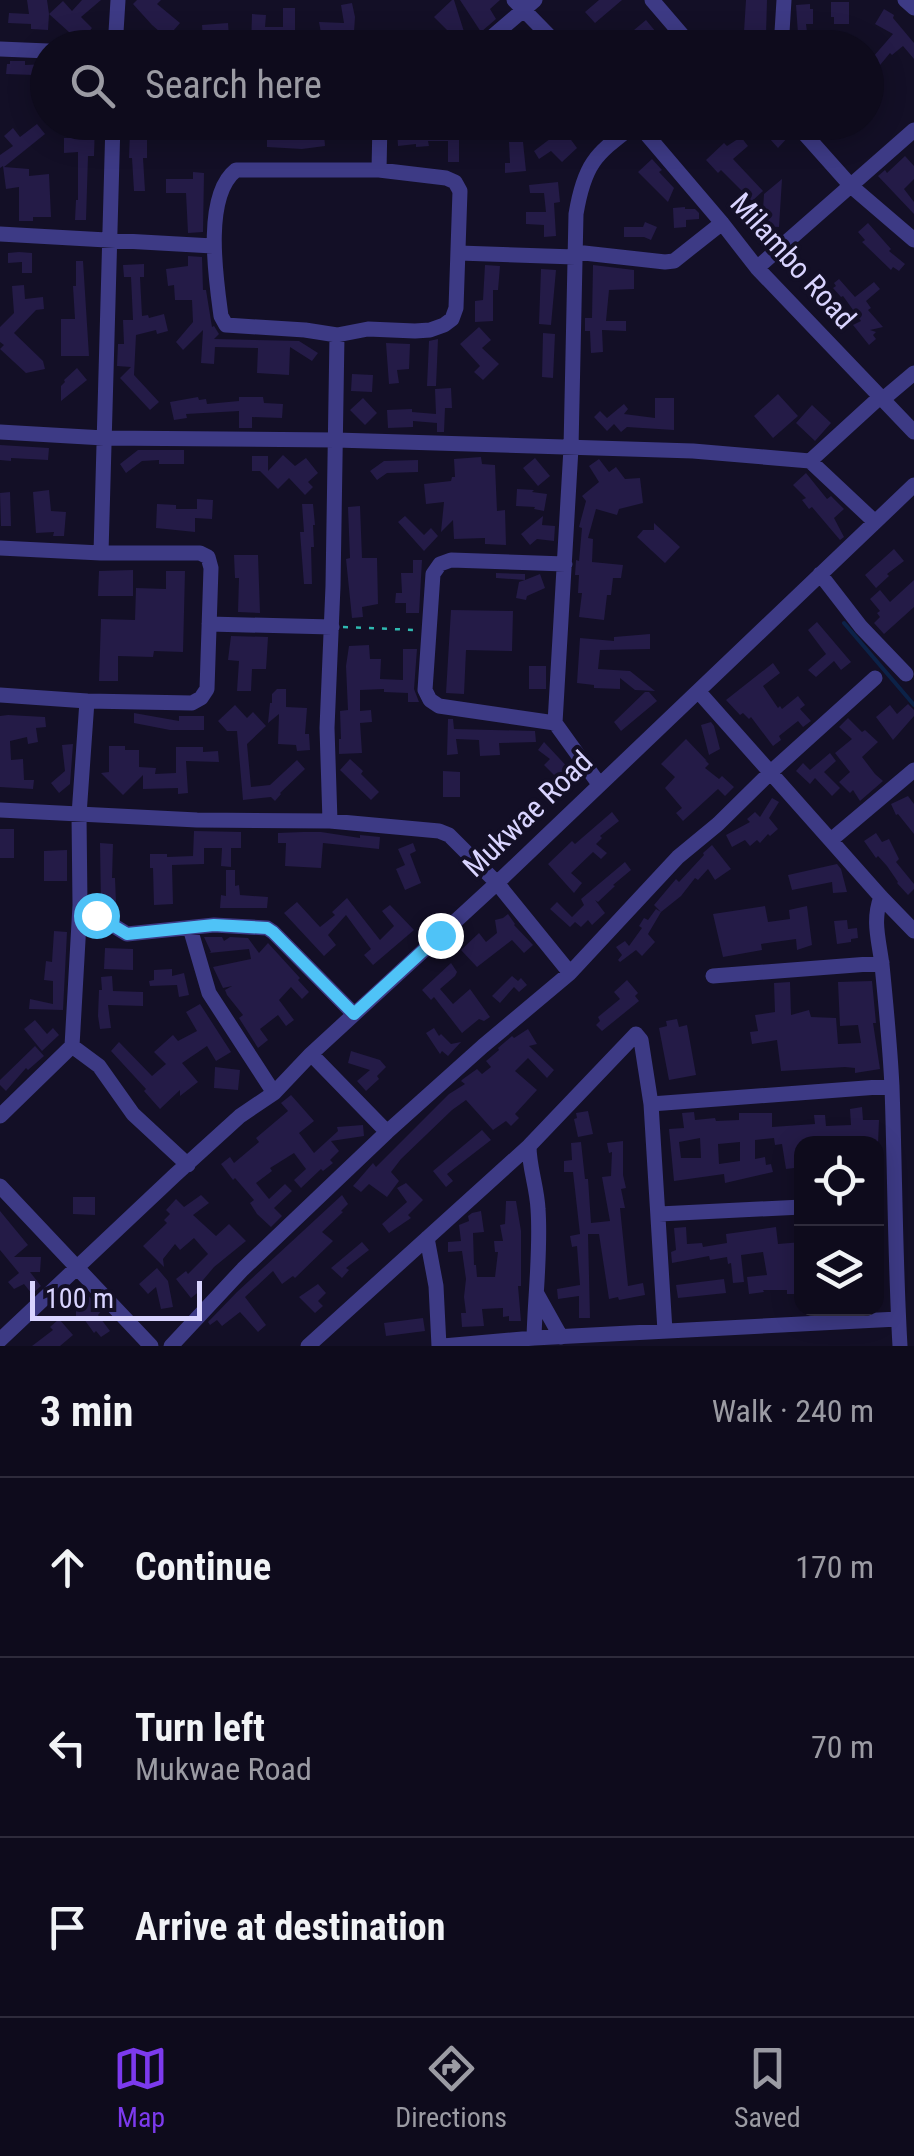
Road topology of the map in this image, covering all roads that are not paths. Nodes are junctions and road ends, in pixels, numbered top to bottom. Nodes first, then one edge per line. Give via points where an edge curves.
1 (118, 0) edge
2 (784, 0) edge
3 (906, 0) edge
4 (658, 2) edge
5 (524, 3) edge
6 (914, 8) edge
7 (116, 30) edge
8 (496, 30) edge
9 (546, 30) edge
10 (678, 30) edge
11 (783, 30) edge
12 (0, 48) edge
13 (30, 50) edge
14 (914, 130) edge
15 (113, 140) edge
16 (380, 140) edge
17 (616, 140) edge
18 (652, 140) edge
19 (810, 140) edge
20 (380, 170) junction
21 (851, 186) junction
22 (722, 222) junction
23 (0, 234) edge
24 (110, 240) junction
25 (914, 240) edge
26 (213, 246) junction
27 (459, 253) junction
28 (575, 255) junction
29 (757, 268) junction
30 (337, 335) junction
31 (914, 373) edge
32 (881, 398) junction
33 (0, 432) edge
34 (914, 432) edge
35 (104, 438) junction
36 (336, 440) junction
37 (571, 448) junction
38 (810, 461) junction
39 (914, 486) edge
40 (875, 522) junction
41 (0, 548) edge
42 (101, 553) junction
43 (565, 564) junction
44 (820, 574) junction
45 (210, 624) junction
46 (332, 627) junction
47 (906, 674) dead end
48 (875, 678) dead end
49 (698, 690) junction
50 (0, 695) edge
51 (87, 701) junction
52 (555, 723) junction
53 (914, 770) edge
54 (772, 772) junction
55 (599, 784) junction
56 (0, 810) edge
57 (79, 816) junction
58 (330, 821) junction
59 (831, 840) junction
60 (497, 882) junction
61 (881, 898) junction
62 (80, 906) junction
63 (190, 928) junction
64 (914, 931) edge
65 (882, 963) junction
66 (570, 973) junction
67 (713, 976) dead end
68 (354, 1014) junction
69 (72, 1046) junction
70 (311, 1054) junction
71 (892, 1086) junction
72 (274, 1092) junction
73 (651, 1104) junction
74 (0, 1116) edge
75 (388, 1132) junction
76 (529, 1146) junction
77 (188, 1165) junction
78 (0, 1186) edge
79 (885, 1203) edge
80 (794, 1207) edge
81 (658, 1214) junction
82 (428, 1238) junction
83 (77, 1266) junction
84 (906, 1270) edge
85 (536, 1290) junction
86 (898, 1319) junction
87 (666, 1331) junction
88 (561, 1336) junction
89 (534, 1338) junction
90 (0, 1340) edge
91 (473, 1345) edge
92 (150, 1346) edge
93 (171, 1346) edge
94 (308, 1346) edge
95 (441, 1346) edge
96 (900, 1346) edge

1 - 7 street
2 - 11 street
3 - 6 street
4 - 10 street
5 - 8 street
5 - 9 street
12 - 13 street
14 - 21 street
15 - 24 street
16 - 20 street
17 - 28 street via 581,182
18 - 22 street, Milambo Road
19 - 21 street
20 - 26 street via 236,170 222,188
20 - 27 street via 456,182
21 - 25 street
21 - 29 street
22 - 28 street via 674,261
22 - 29 street, Milambo Road
23 - 24 street
24 - 26 street
24 - 35 street
26 - 30 street via 226,325
27 - 28 street
27 - 30 street via 456,308 444,325
28 - 37 street
29 - 32 street, Milambo Road
30 - 36 street
31 - 32 street
32 - 34 street, Milambo Road
32 - 38 street
33 - 35 street
35 - 36 street
35 - 42 street
36 - 37 street
36 - 46 street
37 - 38 street
37 - 43 street
38 - 40 street
39 - 40 street, Mukwae Road
40 - 44 street, Mukwae Road
41 - 42 street
42 - 45 street via 208,558
43 - 52 street
43 - 52 street via 440,564 425,690 439,706
44 - 47 street
44 - 49 street, Mukwae Road
45 - 46 street
45 - 51 street via 201,698
46 - 58 street
48 - 54 street
49 - 54 street
49 - 55 street, Mukwae Road
50 - 51 street
51 - 57 street
52 - 55 street
53 - 59 street
54 - 59 street
54 - 66 street via 678,857
55 - 60 street, Mukwae Road
56 - 57 street
57 - 58 street
57 - 62 street
58 - 60 street via 439,831
59 - 61 street
60 - 66 street
60 - 68 street, Mukwae Road
61 - 64 street
61 - 65 street via 875,923
62 - 63 street via 127,934
62 - 69 street
63 - 68 street via 273,932
63 - 72 street via 209,993
65 - 67 street
65 - 71 street
66 - 75 street
68 - 70 street, Mukwae Road
69 - 74 street
69 - 77 street via 99,1066 133,1114
70 - 72 street, Mukwae Road
70 - 75 street
71 - 73 street
71 - 79 street
72 - 77 street, Mukwae Road
73 - 76 street via 636,1034
73 - 81 street
75 - 93 street
76 - 82 street
76 - 85 street via 539,1213
77 - 83 street, Mukwae Road
78 - 83 street
79 - 84 street
80 - 81 street
81 - 87 street
82 - 94 street
82 - 95 street
83 - 90 street, Mukwae Road
83 - 92 street
84 - 86 street
85 - 88 street
85 - 89 street
86 - 87 street
86 - 96 street
87 - 88 street
88 - 89 street
89 - 91 street
91 - 95 street

